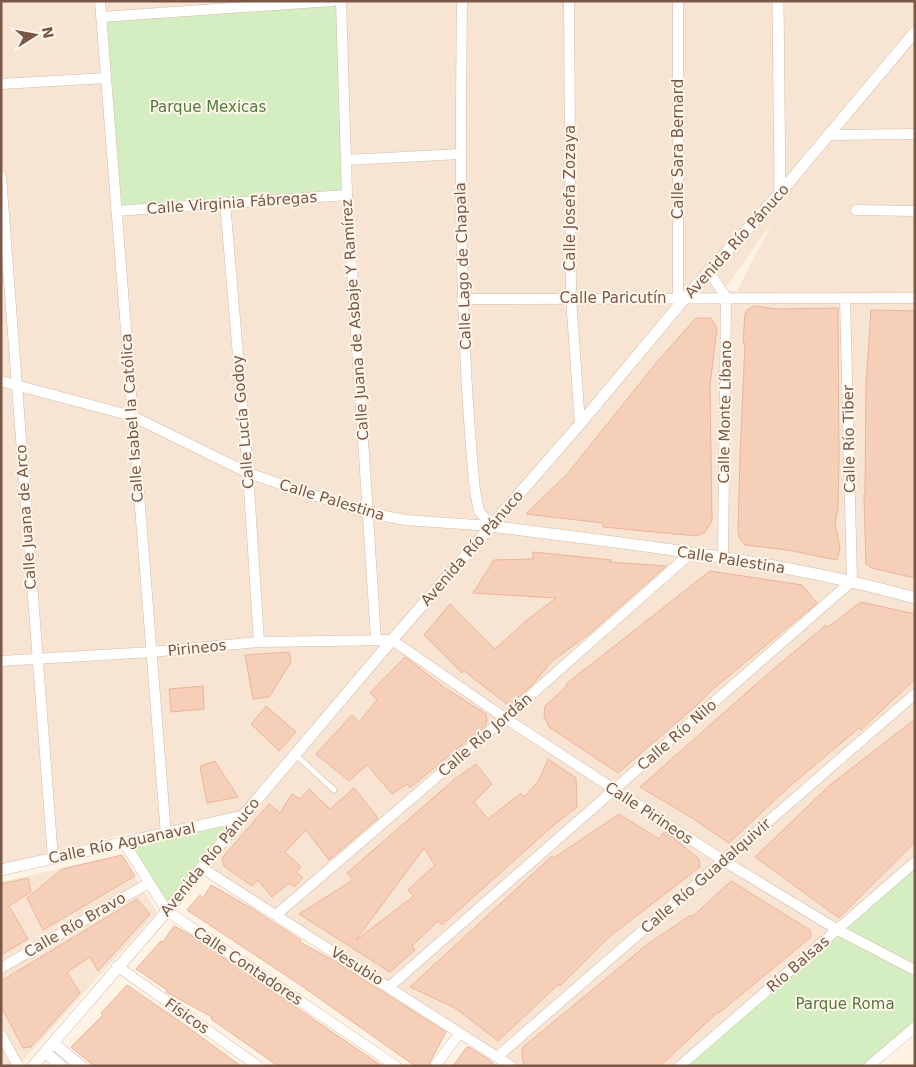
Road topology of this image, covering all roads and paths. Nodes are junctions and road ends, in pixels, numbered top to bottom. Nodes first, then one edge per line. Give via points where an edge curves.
1 (100, 1) edge
2 (333, 1) edge
3 (341, 1) edge
4 (462, 1) edge
5 (569, 1) edge
6 (678, 1) edge
7 (778, 1) edge
8 (219, 5) edge
9 (102, 17) junction
10 (915, 32) edge
11 (106, 78) junction
12 (1, 84) edge
13 (915, 134) edge
14 (828, 135) junction
15 (460, 154) junction
16 (346, 160) junction
17 (1, 176) edge
18 (780, 193) junction
19 (347, 195) junction
20 (225, 202) junction
21 (856, 210) dead end
22 (116, 211) junction
23 (915, 211) edge
24 (709, 272) junction
25 (682, 297) junction
26 (726, 297) junction
27 (571, 298) junction
28 (845, 298) junction
29 (915, 298) edge
30 (462, 299) junction
31 (1, 381) edge
32 (17, 385) junction
33 (132, 416) junction
34 (580, 424) junction
35 (248, 473) junction
36 (368, 513) junction
37 (491, 526) junction
38 (692, 553) junction
39 (723, 557) junction
40 (852, 581) junction
41 (915, 598) edge
42 (376, 639) junction
43 (392, 640) junction
44 (259, 642) junction
45 (151, 652) junction
46 (36, 659) junction
47 (1, 661) edge
48 (915, 694) edge
49 (505, 718) junction
50 (295, 754) junction
51 (334, 790) dead end
52 (614, 790) junction
53 (243, 816) junction
54 (166, 835) junction
55 (125, 844) junction
56 (53, 858) junction
57 (724, 861) junction
58 (915, 862) edge
59 (202, 868) junction
60 (1, 870) edge
61 (149, 883) junction
62 (167, 911) junction
63 (276, 915) junction
64 (838, 930) junction
65 (116, 966) junction
66 (1, 968) edge
67 (915, 970) edge
68 (389, 986) junction
69 (915, 1027) edge
70 (459, 1034) junction
71 (1, 1035) edge
72 (53, 1043) junction
73 (44, 1052) junction
74 (497, 1057) junction
75 (18, 1066) edge
76 (32, 1066) edge
77 (61, 1066) edge
78 (81, 1066) edge
79 (258, 1066) edge
80 (396, 1066) edge
81 (435, 1066) edge
82 (511, 1066) edge
83 (680, 1066) edge
84 (868, 1066) edge

1 - 9 street, Calle Isabel la Católica
2 - 8 street
3 - 16 street, Calle Juana de Asbaje Y Ramírez
4 - 15 street, Calle Lago de Chapala
5 - 27 street, Calle Josefa Zozaya
6 - 25 street, Calle Sara Bernard
7 - 18 street
8 - 9 street
9 - 11 street, Calle Isabel la Católica
10 - 14 street, Avenida Río Pánuco
11 - 12 street
11 - 22 street, Calle Isabel la Católica
13 - 14 street
14 - 18 street, Avenida Río Pánuco
15 - 16 street
15 - 30 street, Calle Lago de Chapala
16 - 19 street, Calle Juana de Asbaje Y Ramírez
17 - 32 street, Calle Juana de Arco
18 - 24 street, Avenida Río Pánuco
19 - 20 street, Calle Virginia Fábregas
19 - 36 street, Calle Juana de Asbaje Y Ramírez
20 - 22 street, Calle Virginia Fábregas
20 - 35 street, Calle Lucía Godoy
21 - 23 street
22 - 33 street, Calle Isabel la Católica
24 - 25 street, Avenida Río Pánuco
24 - 26 street
25 - 26 street, Calle Paricutín
25 - 27 street, Calle Paricutín
25 - 34 street, Avenida Río Pánuco
26 - 28 street, Calle Paricutín
26 - 39 street, Calle Monte Líbano
27 - 30 street, Calle Paricutín
27 - 34 street, Calle Josefa Zozaya
28 - 29 street, Calle Paricutín
28 - 40 street, Calle Río Tiber
30 - 37 street, Calle Lago de Chapala via 475,491 479,511
31 - 32 street, Calle Palestina
32 - 33 street, Calle Palestina
32 - 46 street, Calle Juana de Arco
33 - 35 street, Calle Palestina
33 - 45 street, Calle Isabel la Católica
34 - 37 street, Avenida Río Pánuco
35 - 36 street, Calle Palestina
35 - 44 street, Calle Lucía Godoy
36 - 37 street, Calle Palestina via 406,520
36 - 42 street, Calle Juana de Asbaje Y Ramírez
37 - 38 street, Calle Palestina
37 - 43 street, Avenida Río Pánuco
38 - 39 street, Calle Palestina
38 - 49 street, Calle Río Jordán
39 - 40 street, Calle Palestina
40 - 41 street, Calle Palestina
40 - 52 street, Calle Río Nilo
42 - 43 street, Pirineos
42 - 44 street, Pirineos
43 - 49 street, Calle Pirineos
43 - 50 street, Avenida Río Pánuco
44 - 45 street, Pirineos
45 - 46 street, Pirineos
45 - 54 street, Calle Isabel la Católica
46 - 47 street, Pirineos
46 - 56 street, Calle Juana de Arco
48 - 57 street, Calle Río Guadalquivir
49 - 52 street, Calle Pirineos
49 - 63 street, Calle Río Jordán
50 - 51 lane
50 - 53 street, Avenida Río Pánuco
52 - 57 street, Calle Pirineos
52 - 68 street, Calle Río Nilo
53 - 54 street, Calle Río Aguanaval
53 - 59 street, Avenida Río Pánuco
54 - 55 street, Calle Río Aguanaval
55 - 56 street, Calle Río Aguanaval
55 - 61 street, Calle Contadores
56 - 60 street, Calle Río Aguanaval
57 - 64 street, Calle Pirineos
57 - 74 street, Calle Río Guadalquivir
58 - 64 street, Río Balsas
59 - 62 street, Avenida Río Pánuco
59 - 63 street, Vesubio
61 - 62 street, Calle Contadores
61 - 66 street, Calle Río Bravo
62 - 65 street, Avenida Río Pánuco
62 - 80 street, Calle Contadores
63 - 68 street, Vesubio
64 - 67 street, Calle Pirineos
64 - 83 street, Río Balsas
65 - 72 street, Avenida Río Pánuco
65 - 79 street, Físicos
68 - 70 street, Vesubio
69 - 84 street
70 - 74 street, Vesubio
70 - 81 street
71 - 75 street
72 - 73 street, Avenida Río Pánuco
72 - 78 street
73 - 76 street, Avenida Río Pánuco
73 - 77 street
74 - 82 street, Vesubio

